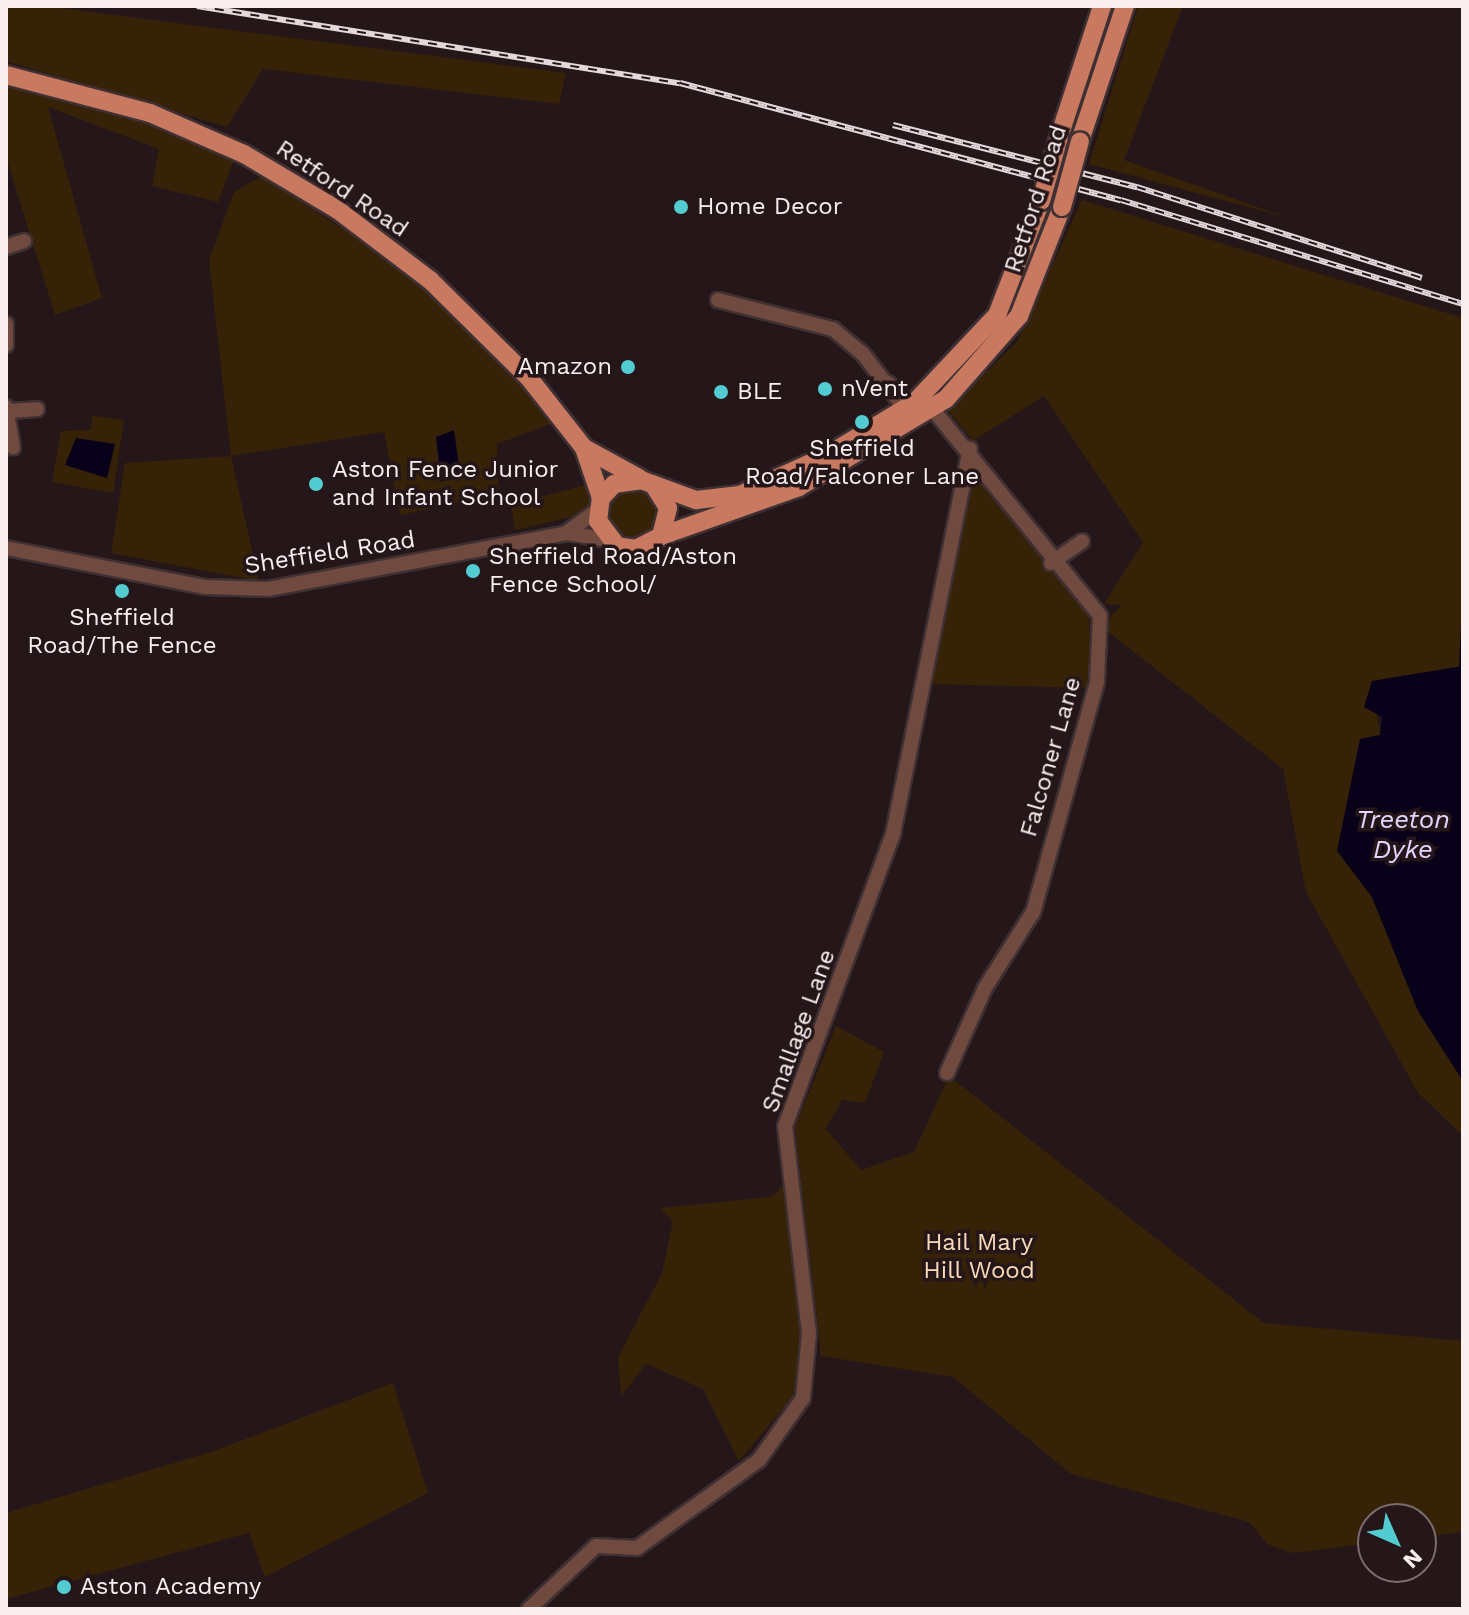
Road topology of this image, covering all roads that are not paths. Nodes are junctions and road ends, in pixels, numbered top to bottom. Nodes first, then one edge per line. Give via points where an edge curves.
1 (1102, 6) edge
2 (1125, 6) edge
3 (6, 75) edge
4 (24, 241) dead end
5 (6, 247) edge
6 (718, 300) dead end
7 (6, 324) edge
8 (6, 345) edge
9 (919, 407) junction
10 (8, 409) edge
11 (37, 409) dead end
12 (13, 447) dead end
13 (584, 448) junction
14 (970, 449) junction
15 (647, 482) junction
16 (600, 504) junction
17 (566, 533) junction
18 (661, 536) junction
19 (609, 540) junction
20 (1082, 541) dead end
21 (6, 548) edge
22 (1051, 563) junction
23 (947, 1073) dead end
24 (529, 1609) edge

1 - 9 main road, Retford Road, bridge via 1041,201 997,315
2 - 9 main road, Retford Road, bridge via 1046,261 1012,327
3 - 13 main road, Retford Road via 150,113 244,154 338,210 481,328
4 - 5 street
6 - 9 street, Falconer Lane via 833,329
7 - 8 street
9 - 14 street, Falconer Lane
9 - 15 main road, Retford Road via 740,495 696,500
9 - 18 main road, Retford Road via 799,487
10 - 11 street
10 - 12 street
13 - 15 main road, Retford Road
13 - 16 main road, Retford Road
14 - 22 street, Falconer Lane
14 - 24 street, Smallage Lane via 893,834 785,1126 809,1333 803,1398 759,1460 637,1548 596,1546
15 - 16 main road via 614,484
15 - 18 main road via 668,508
16 - 17 street, Sheffield Road
16 - 19 main road
17 - 19 street, Sheffield Road
17 - 21 street, Sheffield Road via 268,589 205,587
18 - 19 main road via 636,549
20 - 22 street
22 - 23 street, Falconer Lane via 1099,613 1097,682 1033,912 985,988

